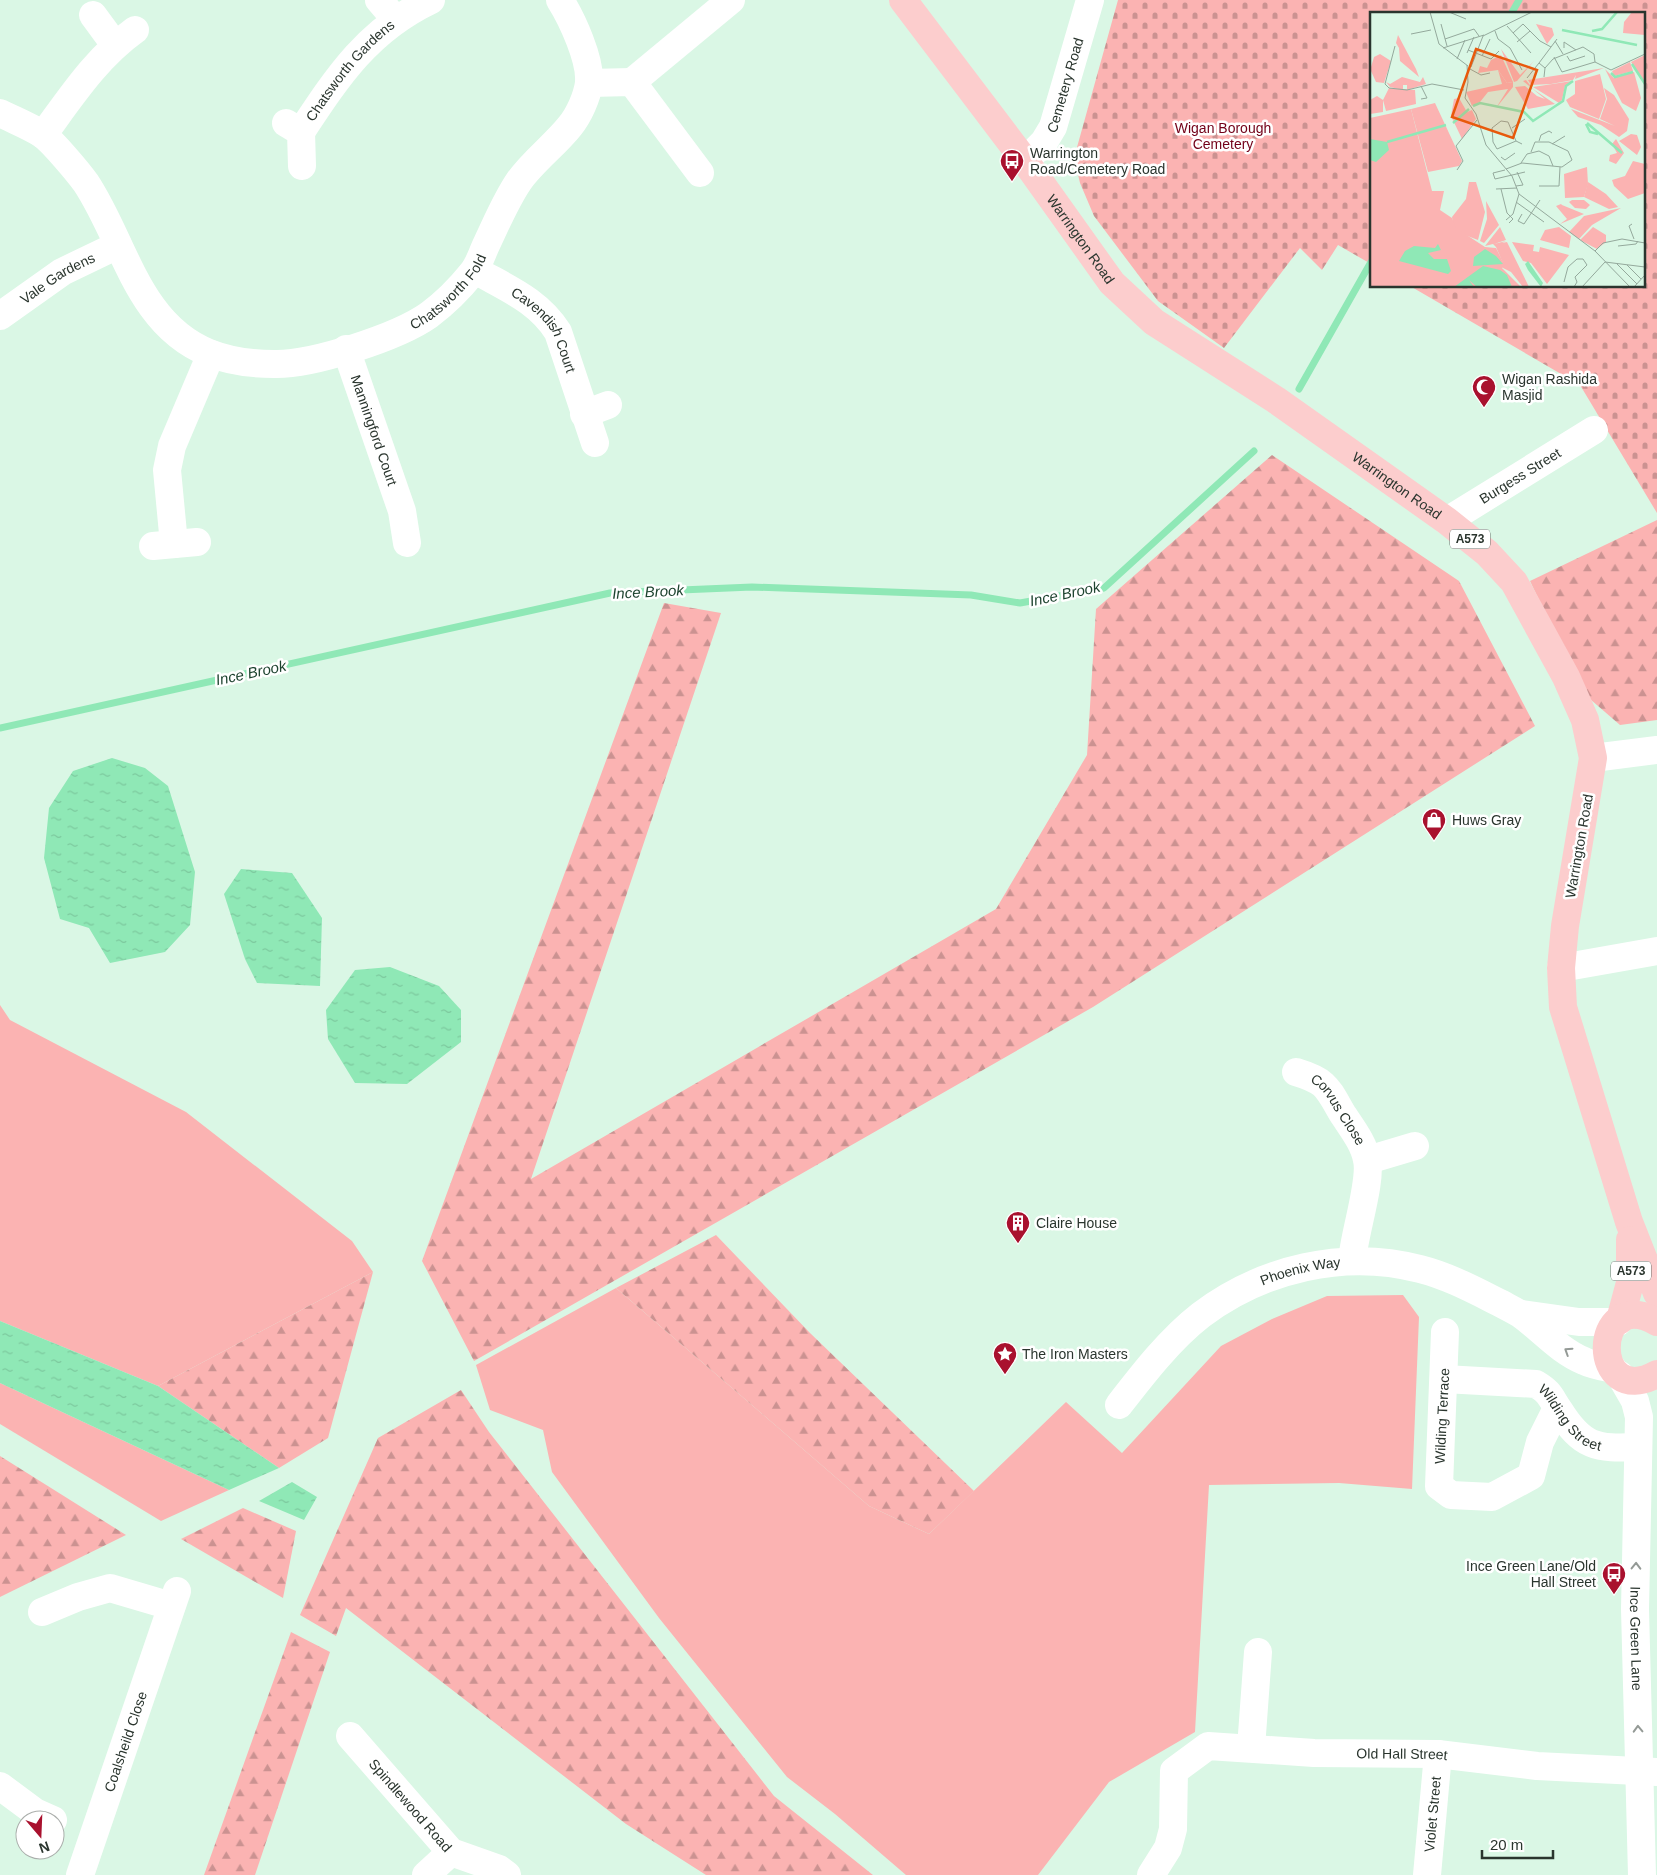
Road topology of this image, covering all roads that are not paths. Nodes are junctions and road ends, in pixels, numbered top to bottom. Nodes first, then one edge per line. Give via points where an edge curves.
1 (432, 0) edge
2 (560, 0) edge
3 (731, 0) edge
4 (903, 0) edge
5 (1090, 0) edge
6 (388, 10) edge
7 (94, 15) dead end
8 (632, 82) junction
9 (589, 83) junction
10 (0, 113) edge
11 (43, 135) junction
12 (1025, 161) junction
13 (302, 166) dead end
14 (700, 173) dead end
15 (118, 245) junction
16 (475, 270) junction
17 (0, 316) edge
18 (346, 349) junction
19 (211, 354) junction
20 (1594, 430) dead end
21 (595, 443) dead end
22 (1447, 521) junction
23 (407, 543) dead end
24 (175, 544) dead end
25 (1657, 750) edge
26 (1593, 758) junction
27 (1657, 951) edge
28 (1561, 968) junction
29 (1296, 1072) dead end
30 (1416, 1146) dead end
31 (1368, 1160) junction
32 (1629, 1222) junction
33 (1352, 1261) junction
34 (1657, 1293) edge
35 (1522, 1314) junction
36 (1619, 1321) junction
37 (1657, 1322) edge
38 (1445, 1332) dead end
39 (1616, 1372) junction
40 (1654, 1377) edge
41 (1444, 1379) junction
42 (1119, 1405) dead end
43 (1558, 1408) junction
44 (1638, 1446) junction
45 (42, 1612) dead end
46 (1258, 1652) dead end
47 (350, 1736) dead end
48 (1251, 1748) junction
49 (1438, 1754) junction
50 (1648, 1771) edge
51 (0, 1786) edge
52 (33, 1810) edge
53 (65, 1825) edge
54 (91, 1838) junction
55 (450, 1852) junction
56 (80, 1875) edge
57 (426, 1875) edge
58 (507, 1875) edge
59 (1151, 1875) edge
60 (1427, 1875) edge
61 (1642, 1875) edge

1 - 6 street, Chatsworth Gardens
2 - 9 street, Chatsworth Fold via 575,29
3 - 8 street
4 - 12 main road, Warrington Road / A573
5 - 12 street, Cemetery Road via 1053,127 1044,142
6 - 13 street, Chatsworth Gardens via 330,87 293,127
7 - 11 street via 125,38 90,72
8 - 9 street
8 - 14 street
9 - 16 street, Chatsworth Fold via 571,125 520,179
10 - 11 street, Chatsworth Fold
11 - 15 street, Chatsworth Fold via 85,182
12 - 22 main road, Warrington Road / A573 via 1112,283 1154,322 1276,400
15 - 17 street, Vale Gardens via 62,272
15 - 19 street, Chatsworth Fold via 148,303 166,326 184,341
16 - 18 street, Chatsworth Fold via 429,315 381,339
16 - 21 street, Cavendish Court via 536,305 548,317 596,409
18 - 19 street, Chatsworth Fold via 276,364 246,362
18 - 23 street, Manningford Court via 412,508
19 - 24 street via 172,446 167,470
20 - 22 street, Burgess Street
22 - 26 main road, Warrington Road / A573 via 1487,553 1514,582 1570,686 1585,720
25 - 26 street
26 - 28 main road, Warrington Road / A573
27 - 28 street
28 - 32 main road, Warrington Road / A573 via 1563,1007
29 - 31 street, Corvus Close via 1317,1078 1326,1086
30 - 31 street, Corvus Close
31 - 33 street, Corvus Close
32 - 34 main road, Warrington Road / A573
32 - 36 main road, Warrington Road / A573 via 1632,1271
33 - 35 street, Phoenix Way via 1383,1262 1420,1269 1468,1287
33 - 42 street, Phoenix Way via 1312,1265 1275,1274 1232,1294 1200,1316 1176,1339
35 - 36 street, Phoenix Way via 1579,1322
39 -> 35 street, Phoenix Way via 1584,1362 1551,1340
36 - 37 main road via 1640,1315
36 - 39 main road, A573 via 1606,1339 1607,1360
38 - 41 street, Wilding Terrace
39 - 40 main road via 1629,1379
39 - 44 street, Ince Green Lane via 1630,1390 1637,1409
41 - 43 street, Wilding Street via 1536,1384 1549,1392
41 - 43 street, Wilding Terrace via 1439,1486 1451,1495 1492,1497 1531,1476 1540,1442
43 - 44 street, Wilding Street via 1575,1434 1588,1443 1603,1447
50 -> 44 street, Ince Green Lane via 1635,1609
45 - 54 street, Coalsheild Close via 110,1588 174,1599
46 - 48 street
47 - 55 street, Spindlewood Road
48 - 49 street, Old Hall Street
48 - 59 street, Old Hall Street via 1208,1746 1174,1771 1173,1829 1168,1848
49 - 50 street, Old Hall Street via 1537,1766
49 - 60 street, Violet Street
50 - 61 street, Ince Green Lane
51 - 52 street
53 - 54 street
54 - 56 street, Coalsheild Close
55 - 57 street
55 - 58 street, Spindlewood Road via 500,1869

